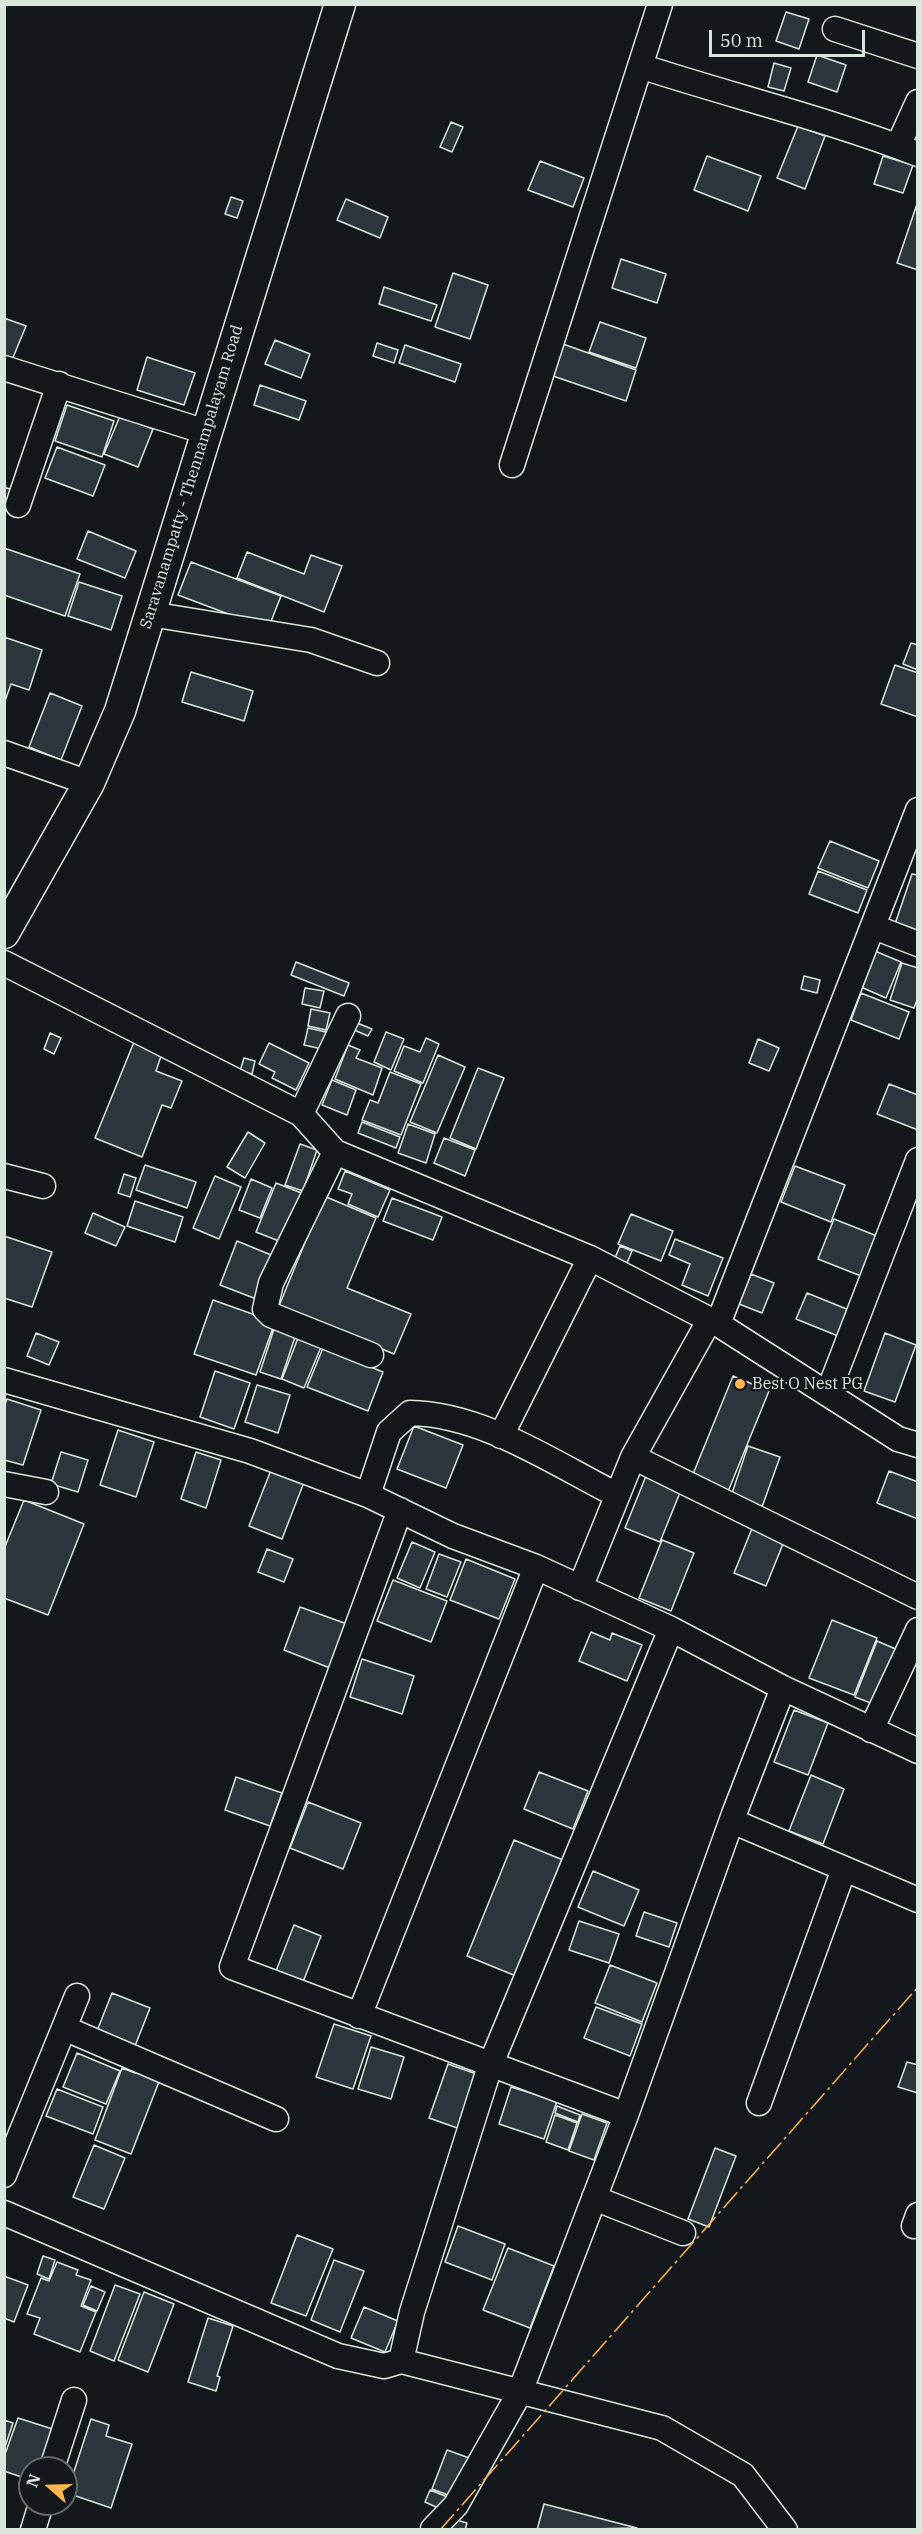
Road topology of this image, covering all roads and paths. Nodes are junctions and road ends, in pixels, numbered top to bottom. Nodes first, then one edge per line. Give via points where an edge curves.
1 (340, 4) edge
2 (660, 4) edge
3 (835, 30) dead end
4 (918, 57) edge
5 (640, 66) junction
6 (918, 102) edge
7 (908, 150) edge
8 (4, 368) edge
9 (59, 384) junction
10 (206, 432) junction
11 (512, 465) dead end
12 (18, 505) dead end
13 (150, 614) junction
14 (377, 663) dead end
15 (4, 753) edge
16 (89, 783) junction
17 (918, 810) edge
18 (874, 927) junction
19 (4, 933) edge
20 (918, 944) edge
21 (4, 963) edge
22 (348, 1016) dead end
23 (301, 1114) junction
24 (334, 1152) junction
25 (918, 1160) edge
26 (4, 1176) edge
27 (43, 1186) dead end
28 (591, 1258) junction
29 (713, 1322) junction
30 (371, 1355) dead end
31 (4, 1380) edge
32 (828, 1394) junction
33 (501, 1436) junction
34 (918, 1444) edge
35 (633, 1457) junction
36 (4, 1484) edge
37 (46, 1492) dead end
38 (615, 1494) junction
39 (368, 1495) junction
40 (400, 1510) junction
41 (536, 1568) junction
42 (580, 1588) junction
43 (918, 1597) edge
44 (671, 1629) junction
45 (918, 1630) edge
46 (783, 1689) junction
47 (871, 1730) junction
48 (918, 1751) edge
49 (732, 1821) junction
50 (844, 1869) junction
51 (918, 1900) edge
52 (77, 1996) dead end
53 (359, 2016) junction
54 (64, 2028) junction
55 (490, 2066) junction
56 (759, 2103) dead end
57 (626, 2115) junction
58 (276, 2119) dead end
59 (4, 2175) edge
60 (594, 2198) junction
61 (4, 2213) edge
62 (683, 2233) dead end
63 (401, 2361) junction
64 (520, 2392) junction
65 (74, 2400) dead end
66 (56, 2456) edge
67 (434, 2529) edge
68 (785, 2529) edge

1 - 10 main road, Saravanampatty - Thennampalayam Road
2 - 5 street
3 - 4 street
5 - 7 street
5 - 11 street
6 - 7 street
8 - 9 street
9 - 10 street
9 - 12 street
10 - 13 main road, Saravanampatty - Thennampalayam Road
13 - 14 street via 311,640
13 - 16 main road, Saravanampatty - Thennampalayam Road via 120,711
15 - 16 street
16 - 19 main road, Saravanampatty - Thennampalayam Road
17 - 18 street
18 - 20 street
18 - 29 street
21 - 23 street
22 - 23 street
23 - 24 street
24 - 28 street
24 - 30 street via 271,1283 265,1309 271,1315
25 - 32 street
26 - 27 street
28 - 29 street
28 - 33 street
29 - 32 street
29 - 35 street
31 - 39 street via 250,1451
32 - 34 street via 898,1438
33 - 38 street
33 - 39 street via 435,1413 410,1413 389,1432
35 - 38 street
35 - 43 street
36 - 37 street
38 - 42 street
39 - 40 street
40 - 41 street via 453,1536
40 - 53 street via 232,1966
41 - 42 street
41 - 53 street
42 - 44 street
44 - 46 street
44 - 55 street
45 - 47 street
46 - 47 street
46 - 49 street
47 - 48 street
49 - 50 street
49 - 57 street
50 - 51 street
50 - 56 street
52 - 54 street
53 - 55 street
54 - 58 street
54 - 59 street
55 - 57 street
55 - 63 street via 412,2312
57 - 60 street
60 - 62 street
60 - 64 street
61 - 63 street via 338,2356 384,2366
63 - 64 street
64 - 67 street via 456,2505
64 - 68 street via 662,2428 743,2475
65 - 66 street

